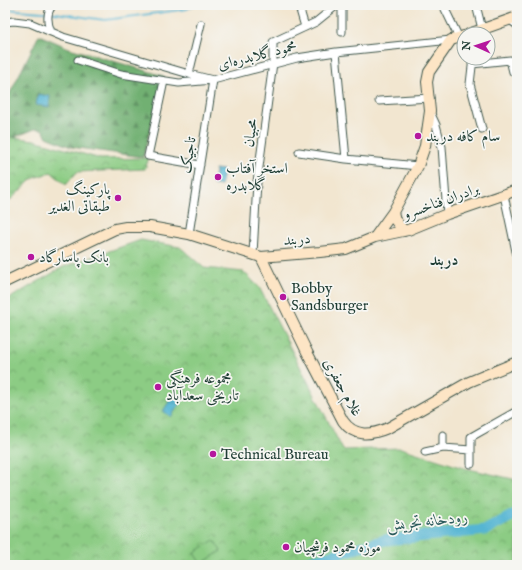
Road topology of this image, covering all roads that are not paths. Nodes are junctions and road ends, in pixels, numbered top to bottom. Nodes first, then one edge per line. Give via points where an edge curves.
1 (337, 5) edge
2 (342, 5) edge
3 (443, 5) edge
4 (476, 5) edge
5 (51, 7) edge
6 (300, 10) dead end
7 (515, 21) edge
8 (5, 22) edge
9 (201, 24) dead end
10 (305, 26) junction
11 (476, 26) edge
12 (496, 26) edge
13 (51, 32) junction
14 (342, 32) dead end
15 (456, 34) edge
16 (456, 38) edge
17 (456, 40) edge
18 (336, 52) junction
19 (78, 60) dead end
20 (496, 60) edge
21 (273, 63) junction
22 (472, 66) edge
23 (513, 72) dead end
24 (189, 74) junction
25 (213, 80) junction
26 (164, 81) junction
27 (430, 98) junction
28 (379, 100) dead end
29 (430, 111) junction
30 (482, 129) dead end
31 (299, 152) dead end
32 (346, 159) junction
33 (200, 165) junction
34 (418, 166) junction
35 (517, 190) edge
36 (504, 195) junction
37 (393, 212) junction
38 (447, 214) junction
39 (404, 231) junction
40 (189, 234) junction
41 (375, 237) junction
42 (257, 256) junction
43 (517, 256) edge
44 (5, 282) edge
45 (517, 362) edge
46 (517, 411) edge
47 (443, 435) dead end
48 (443, 448) junction
49 (471, 450) junction
50 (425, 452) dead end
51 (471, 464) dead end

1 - 10 street via 316,22
2 - 14 street
3 - 15 street
4 - 11 street
5 - 13 street via 48,18
6 - 10 street
7 - 12 main road
8 - 13 street, محمود گلابدره‌ای via 30,23
9 - 24 street
10 - 21 street, محبیان via 273,42
13 - 24 street, محمود گلابدره‌ای
16 - 18 street, محمود گلابدره‌ای
17 - 27 main road via 430,72
18 - 21 street, محمود گلابدره‌ای
18 - 32 street
19 - 26 street via 121,74
20 - 23 street via 510,60
21 - 25 street, محمود گلابدره‌ای
21 - 42 street, محبیان via 257,182
22 - 30 street via 470,84
24 - 25 street, محمود گلابدره‌ای
25 - 26 street via 178,83
25 - 33 street, تاجیک
26 - 33 street via 148,156
27 - 28 street
27 - 29 main road
29 - 34 main road via 425,146
29 - 38 street via 442,147
31 - 32 street
32 - 34 street
33 - 40 street, تاجیک
34 - 37 main road
35 - 36 main road, برادران فناخسرو
36 - 38 main road, برادران فناخسرو
36 - 43 street
37 - 39 main road via 395,220
37 - 41 main road
38 - 39 main road, برادران فناخسرو
39 - 41 main road, برادران فناخسرو
40 - 42 main road, دربند
40 - 44 main road, دربند via 150,227 115,229
41 - 42 main road, دربند via 346,249
42 - 45 main road, غلام جعفری via 343,422 347,428 356,432 374,434 388,428 469,382
46 - 49 street via 471,437
47 - 48 street
48 - 49 street
48 - 50 street
49 - 51 street

